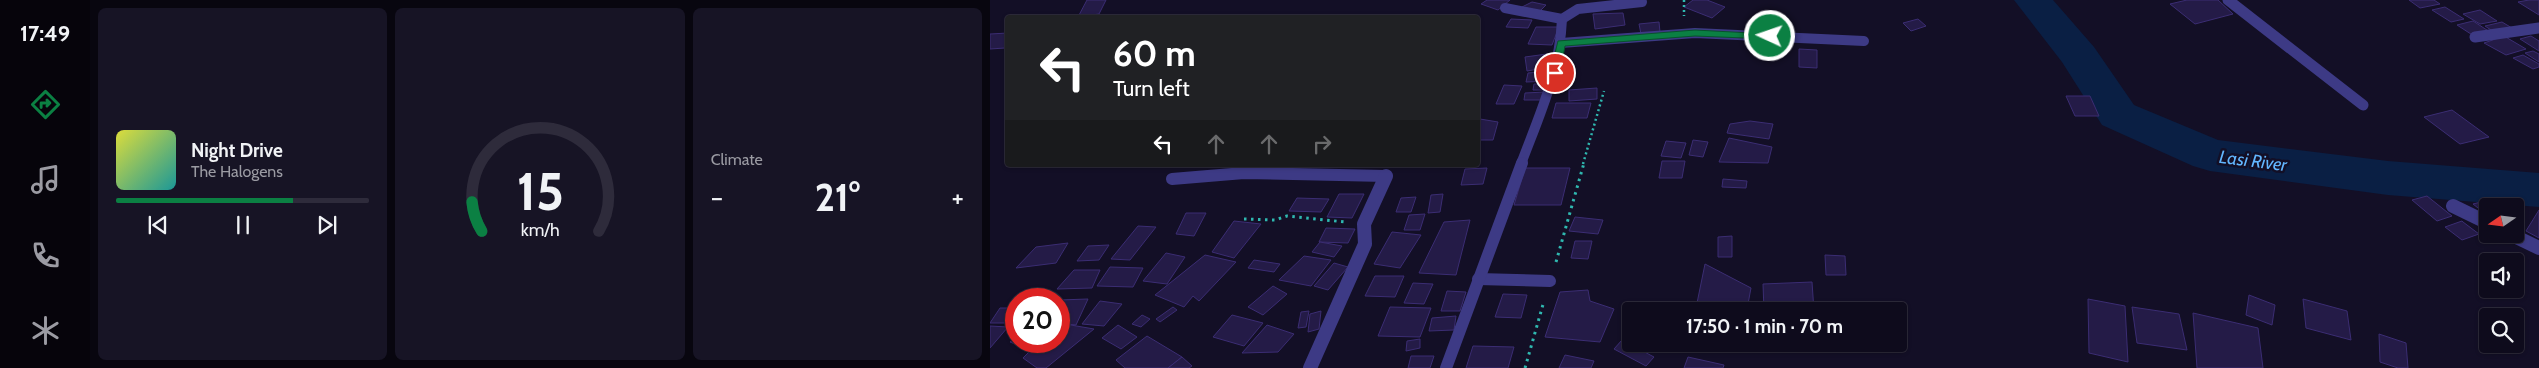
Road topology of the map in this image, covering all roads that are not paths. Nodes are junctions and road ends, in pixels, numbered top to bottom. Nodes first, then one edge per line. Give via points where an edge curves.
1 (2228, 0) edge
2 (1642, 2) dead end
3 (1505, 8) dead end
4 (1562, 19) junction
5 (2539, 28) edge
6 (2476, 37) dead end
7 (1864, 41) dead end
8 (1561, 43) junction
9 (2363, 105) dead end
10 (1386, 176) joint
11 (1172, 179) dead end
12 (2453, 206) dead end
13 (2479, 219) edge
14 (2524, 241) edge
15 (2539, 248) edge
16 (1478, 279) junction
17 (1550, 281) road end
18 (1310, 368) edge
19 (1446, 368) edge

1 - 9 street
2 - 4 lane via 1578,9
3 - 4 lane
4 - 8 lane
5 - 6 street
7 - 8 lane via 1695,33
8 - 16 lane via 1555,73
10 - 11 lane via 1244,173
10 - 18 street via 1364,224 1365,244
12 - 13 street
14 - 15 street
16 - 17 lane
16 - 19 lane

